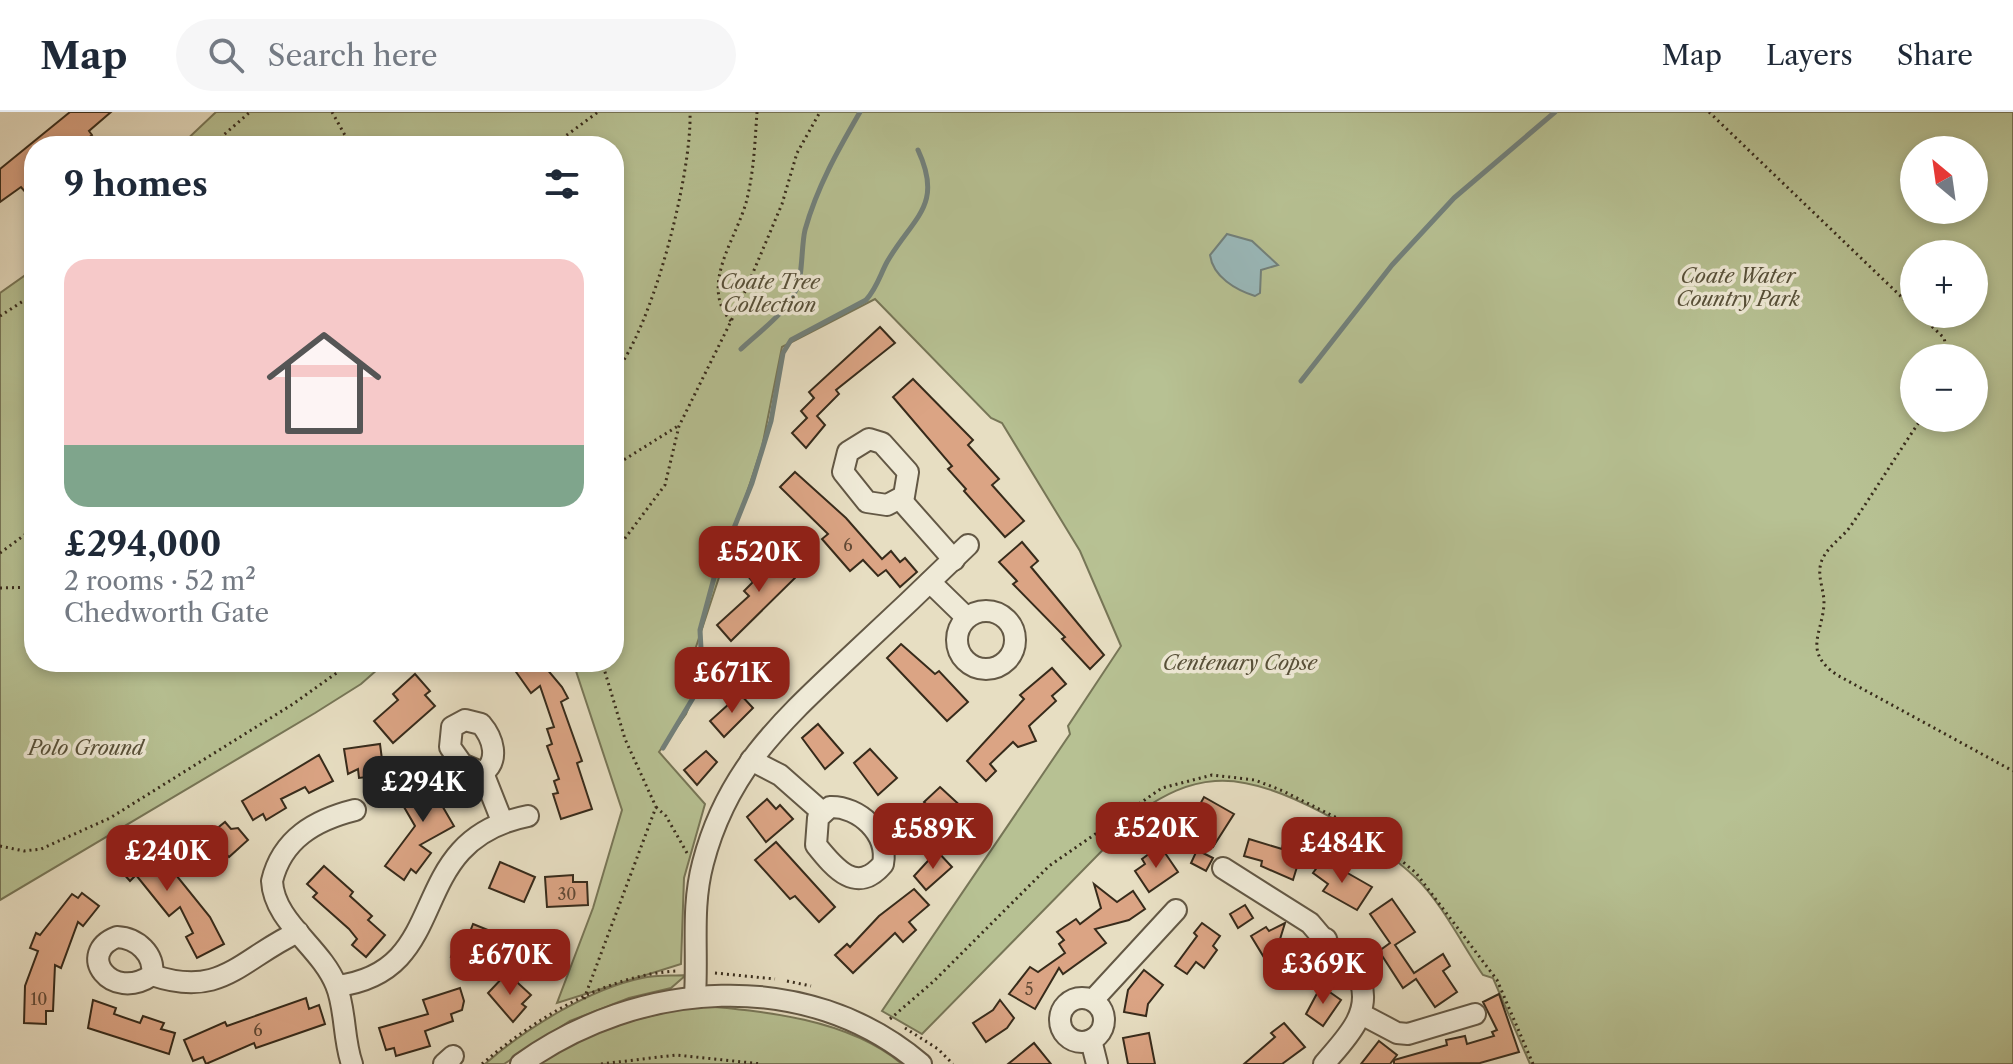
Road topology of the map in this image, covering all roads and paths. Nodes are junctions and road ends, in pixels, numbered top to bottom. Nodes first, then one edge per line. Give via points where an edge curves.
1 (250, 112) edge
2 (332, 112) edge
3 (598, 112) edge
4 (690, 112) edge
5 (757, 112) edge
6 (820, 112) edge
7 (1709, 112) edge
8 (222, 136) edge
9 (345, 136) edge
10 (566, 136) edge
11 (1900, 296) edge
12 (24, 300) edge
13 (0, 316) edge
14 (731, 321) junction
15 (1934, 328) edge
16 (1946, 344) edge
17 (624, 360) edge
18 (679, 426) junction
19 (1913, 432) edge
20 (624, 460) edge
21 (900, 499) dead end
22 (24, 535) edge
23 (624, 540) edge
24 (0, 553) edge
25 (930, 582) junction
26 (24, 587) edge
27 (0, 588) edge
28 (966, 617) dead end
29 (337, 672) edge
30 (605, 672) edge
31 (751, 760) junction
32 (2013, 771) edge
33 (483, 773) dead end
34 (656, 807) junction
35 (355, 810) dead end
36 (822, 812) dead end
37 (528, 816) dead end
38 (502, 821) junction
39 (0, 846) edge
40 (690, 859) dead end
41 (1223, 868) dead end
42 (1176, 910) dead end
43 (298, 932) junction
44 (1326, 939) junction
45 (1310, 954) dead end
46 (152, 975) dead end
47 (337, 986) junction
48 (695, 996) junction
49 (583, 999) dead end
50 (1093, 1000) junction
51 (1361, 1014) junction
52 (1475, 1014) dead end
53 (1091, 1040) junction
54 (640, 1058) junction
55 (348, 1063) edge
56 (521, 1064) edge
57 (601, 1064) edge
58 (641, 1064) edge
59 (762, 1064) edge
60 (921, 1064) edge
61 (1097, 1064) edge
62 (1324, 1064) edge

1 - 8 path
2 - 9 path
3 - 10 path
4 - 17 path via 688,158 654,288
5 - 14 path via 746,204 720,274 718,301
6 - 14 path via 797,153 782,204
7 - 11 path
12 - 13 path
14 - 18 path
15 - 16 path
18 - 20 path
18 - 23 path via 665,485
19 - 32 path via 1822,560 1824,601 1817,649 1837,675
21 - 25 street via 961,552
22 - 24 path
25 - 28 street
25 - 31 street via 774,729
26 - 27 path
29 - 39 path via 97,824 41,849
30 - 34 path via 625,739
31 - 36 street via 780,775
31 - 48 street via 725,803 703,862 694,918
33 - 38 street
34 - 40 path
34 - 49 path
35 - 43 street via 302,832 278,862 273,895
37 - 38 street
38 - 47 street via 475,835 456,854 417,936 401,957 375,977
41 - 44 street via 1310,923
42 - 50 street
43 - 46 street via 208,982 184,985
43 - 47 street
44 - 45 street
44 - 51 street via 1361,983
47 - 55 street
48 - 56 street via 598,1019
48 - 60 street via 730,994 808,1006 878,1034
50 - 53 street via 1104,1019
50 - 53 street via 1072,1000 1059,1017 1067,1037
51 - 52 street via 1408,1034
51 - 62 street
53 - 61 street
54 - 57 path
54 - 58 path
54 - 59 path via 700,1056

